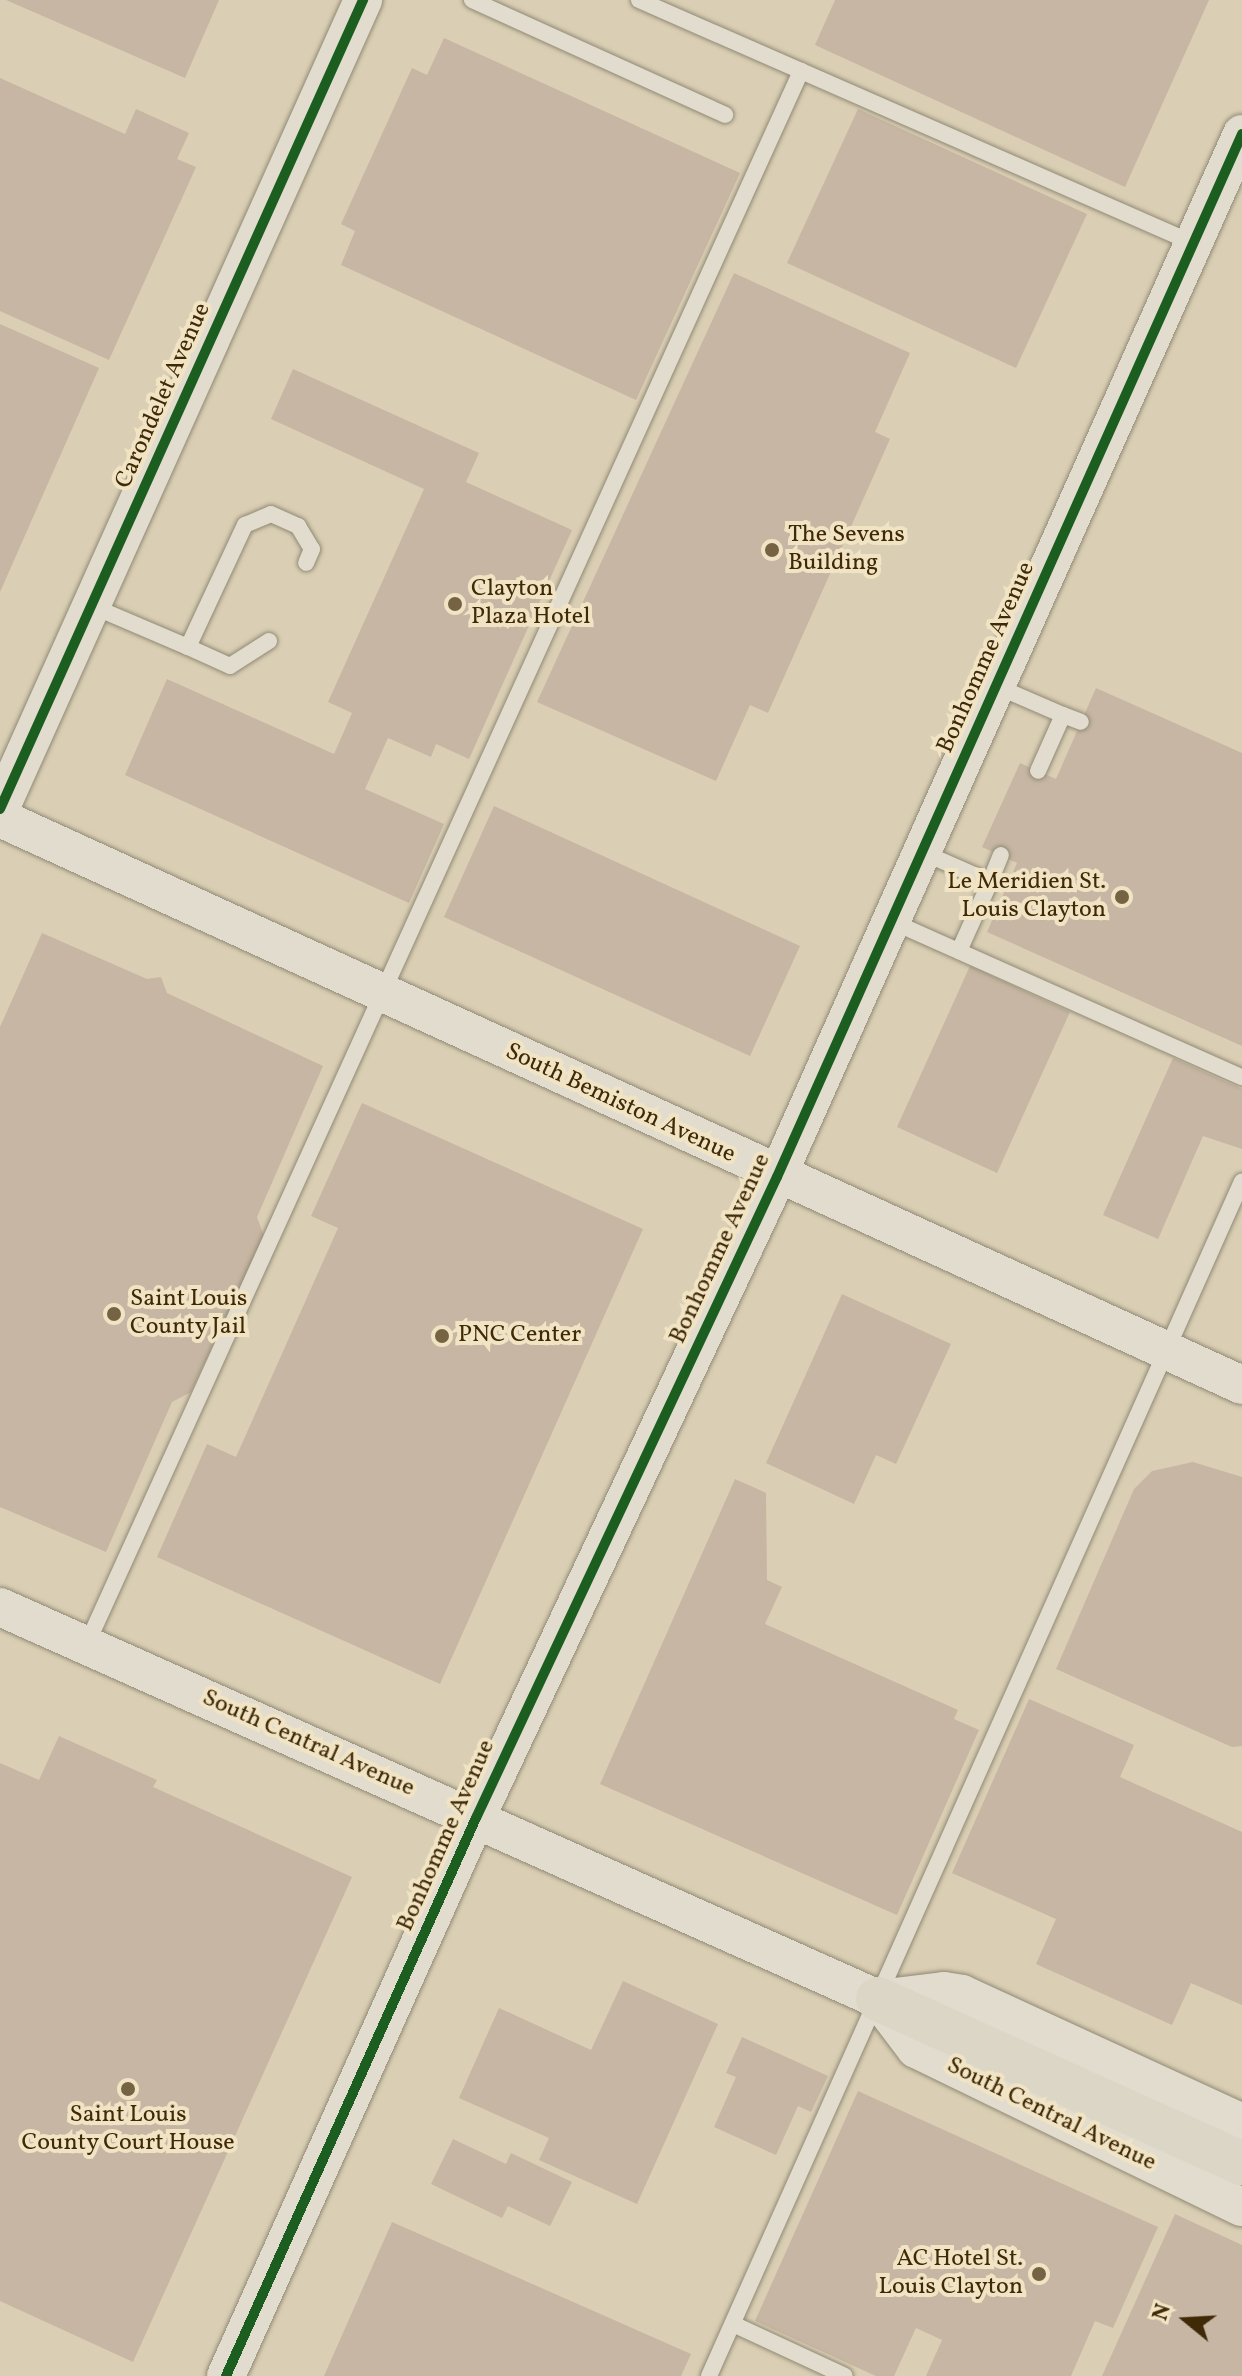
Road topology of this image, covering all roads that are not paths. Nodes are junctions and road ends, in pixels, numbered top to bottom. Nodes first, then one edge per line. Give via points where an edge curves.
1 (363, 0) edge
2 (472, 0) edge
3 (639, 0) edge
4 (801, 71) junction
5 (725, 115) dead end
6 (1242, 134) edge
7 (1193, 243) junction
8 (306, 563) dead end
9 (92, 606) junction
10 (269, 641) dead end
11 (188, 647) junction
12 (996, 686) junction
13 (1063, 715) junction
14 (1081, 722) dead end
15 (1038, 771) dead end
16 (0, 809) edge
17 (0, 818) edge
18 (922, 852) junction
19 (1001, 855) dead end
20 (990, 882) junction
21 (891, 921) junction
22 (959, 951) junction
23 (383, 995) junction
24 (1242, 1077) edge
25 (777, 1177) junction
26 (1242, 1181) edge
27 (1166, 1351) junction
28 (1242, 1385) edge
29 (0, 1607) edge
30 (86, 1646) junction
31 (476, 1818) junction
32 (878, 1999) junction
33 (1242, 2123) edge
34 (1242, 2163) edge
35 (1242, 2207) edge
36 (733, 2324) junction
37 (226, 2376) edge
38 (709, 2376) edge
39 (845, 2376) edge

1 - 9 street, Carondelet Avenue
2 - 5 lane
3 - 4 lane
4 - 7 lane
4 - 23 lane
6 - 7 street, Bonhomme Avenue
7 - 12 street, Bonhomme Avenue
8 - 11 lane via 312,549 298,526 271,514 245,525
9 - 11 lane
9 - 16 street, Carondelet Avenue
10 - 11 lane via 230,666
12 - 13 lane
12 - 18 street, Bonhomme Avenue
13 - 14 lane
13 - 15 lane
17 - 23 street, South Bemiston Avenue
18 - 20 lane
18 - 21 street, Bonhomme Avenue
19 - 20 lane
20 - 22 lane
21 - 22 lane
21 - 25 street, Bonhomme Avenue
22 - 24 lane
23 - 25 street, South Bemiston Avenue
23 - 30 lane
25 - 27 street, South Bemiston Avenue
25 - 31 street, Bonhomme Avenue
26 - 27 lane
27 - 28 street, South Bemiston Avenue
27 - 32 lane
29 - 30 street, South Central Avenue
30 - 31 street, South Central Avenue
31 - 32 street, South Central Avenue
31 - 37 street, Bonhomme Avenue
32 - 33 street via 944,1991 962,1994
32 - 34 highway
32 - 35 street, South Central Avenue via 916,2049
32 - 36 lane
36 - 38 lane
36 - 39 lane

